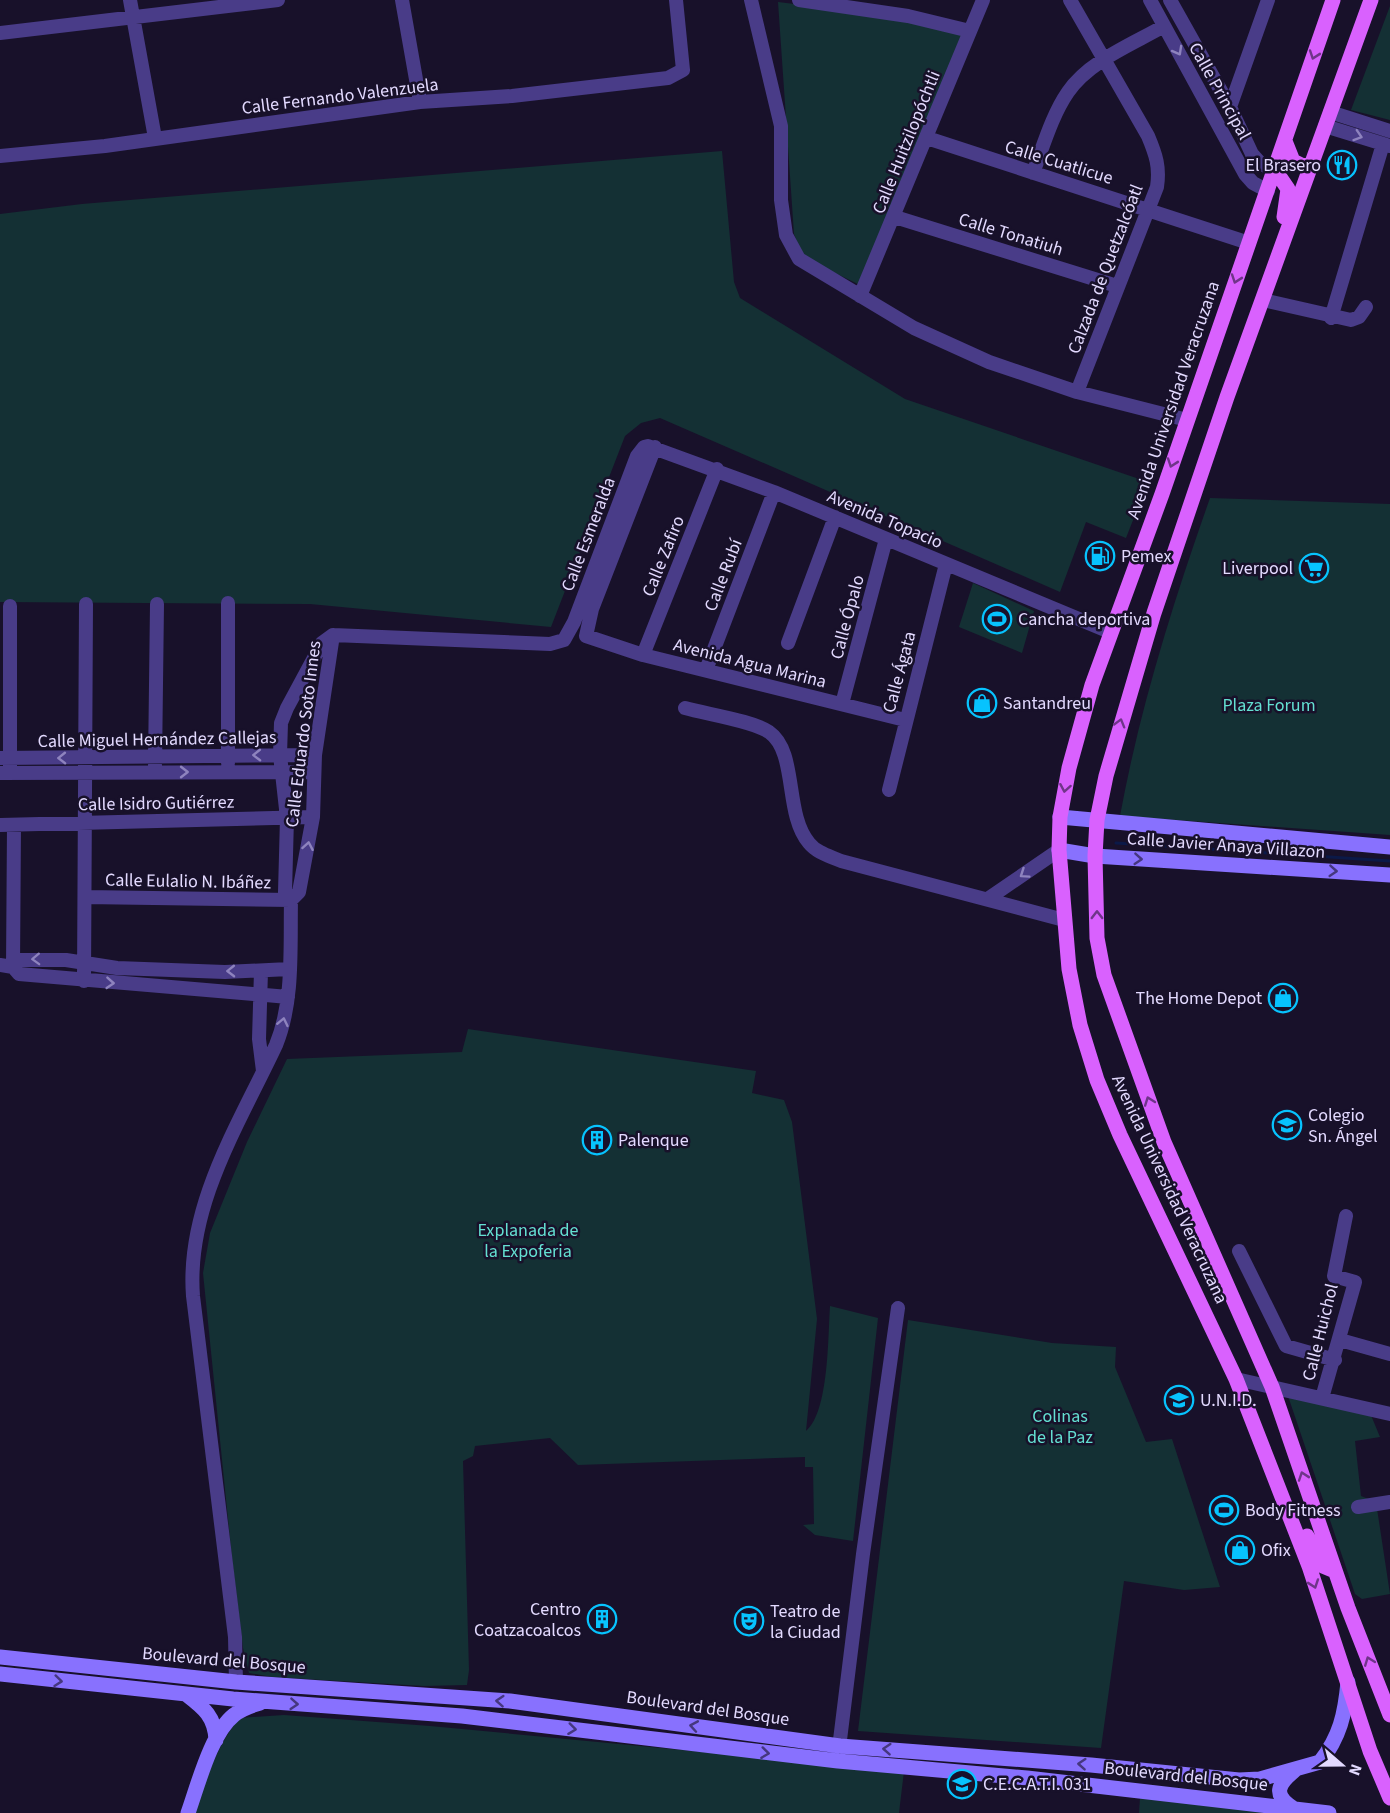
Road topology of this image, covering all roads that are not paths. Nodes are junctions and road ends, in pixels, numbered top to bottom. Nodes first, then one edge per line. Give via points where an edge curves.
1 (130, 0) edge
2 (279, 0) edge
3 (402, 0) edge
4 (676, 0) edge
5 (751, 0) edge
6 (799, 0) edge
7 (982, 0) edge
8 (1070, 0) edge
9 (1150, 0) edge
10 (1170, 0) edge
11 (1268, 0) edge
12 (1333, 0) edge
13 (1371, 0) edge
14 (133, 18) junction
15 (1164, 26) junction
16 (970, 32) junction
17 (0, 33) edge
18 (1106, 60) junction
19 (420, 102) junction
20 (1230, 107) junction
21 (1328, 119) junction
22 (1390, 131) edge
23 (155, 138) junction
24 (927, 138) junction
25 (1285, 141) junction
26 (1387, 145) edge
27 (0, 156) edge
28 (1309, 165) junction
29 (1275, 170) junction
30 (1033, 173) junction
31 (1286, 183) junction
32 (1268, 191) junction
33 (1149, 208) junction
34 (894, 217) junction
35 (1249, 243) junction
36 (1117, 286) junction
37 (860, 296) junction
38 (1263, 300) junction
39 (1366, 306) dead end
40 (1331, 318) junction
41 (1077, 392) junction
42 (1187, 420) junction
43 (650, 447) junction
44 (717, 469) junction
45 (774, 492) junction
46 (835, 517) junction
47 (886, 539) junction
48 (946, 564) junction
49 (228, 603) dead end
50 (86, 604) dead end
51 (157, 604) dead end
52 (10, 606) dead end
53 (1110, 632) junction
54 (333, 635) junction
55 (788, 643) dead end
56 (644, 655) junction
57 (706, 670) junction
58 (842, 704) junction
59 (685, 708) dead end
60 (905, 720) junction
61 (280, 755) junction
62 (315, 755) junction
63 (155, 756) junction
64 (228, 756) junction
65 (84, 757) junction
66 (5, 758) edge
67 (155, 772) junction
68 (228, 772) junction
69 (314, 772) junction
70 (5, 773) edge
71 (84, 773) junction
72 (282, 773) junction
73 (889, 790) dead end
74 (313, 817) junction
75 (1060, 817) junction
76 (287, 818) junction
77 (1097, 820) junction
78 (84, 823) junction
79 (0, 825) edge
80 (14, 825) junction
81 (1390, 847) edge
82 (1059, 850) junction
83 (1095, 856) junction
84 (1390, 875) edge
85 (85, 897) junction
86 (989, 898) junction
87 (291, 900) junction
88 (1064, 920) junction
89 (85, 962) junction
90 (7, 966) edge
91 (289, 969) junction
92 (261, 970) junction
93 (84, 981) junction
94 (262, 995) junction
95 (288, 997) junction
96 (263, 1071) junction
97 (1346, 1216) dead end
98 (1239, 1251) dead end
99 (898, 1308) dead end
100 (1340, 1340) junction
101 (1390, 1354) edge
102 (1335, 1360) junction
103 (1236, 1379) junction
104 (1272, 1387) junction
105 (1322, 1398) junction
106 (1390, 1414) edge
107 (1390, 1502) edge
108 (1358, 1508) dead end
109 (1294, 1529) junction
110 (1335, 1571) junction
111 (0, 1657) edge
112 (0, 1674) edge
113 (1348, 1680) junction
114 (236, 1682) junction
115 (187, 1695) junction
116 (437, 1697) junction
117 (264, 1702) junction
118 (435, 1714) junction
119 (1390, 1715) edge
120 (216, 1740) junction
121 (840, 1746) junction
122 (838, 1761) junction
123 (1294, 1771) junction
124 (1390, 1798) edge
125 (1293, 1808) junction
126 (187, 1813) edge
127 (1329, 1813) edge

1 - 14 street
2 - 14 street
3 - 19 street
4 - 19 street, Calle Fernando Valenzuela via 683,70 668,78
5 - 37 street via 780,126 781,200 786,235 799,259
6 - 16 street via 897,14
7 - 16 street, Calle Huitzilopóchtli
8 - 18 street, Calzada de Quetzalcóatl
9 - 15 street, Calle Principal
10 - 20 street, Calle Principal
11 - 20 street
12 -> 25 main road, Avenida Universidad Veracruzana
13 - 21 main road, Avenida Universidad Veracruzana
14 - 17 street
14 - 23 street
15 - 18 street
15 -> 32 street, Calle Principal via 1245,174
16 - 24 street, Calle Huitzilopóchtli
18 - 30 street via 1069,91
18 - 33 street, Calzada de Quetzalcóatl via 1157,158 1157,188
19 - 23 street, Calle Fernando Valenzuela
20 - 29 street, Calle Principal via 1252,154 1261,164
21 - 22 street
21 -> 26 street
21 - 28 main road, Avenida Universidad Veracruzana
23 - 27 street, Calle Fernando Valenzuela
24 - 30 street, Calle Cuatlicue
24 - 34 street, Calle Huitzilopóchtli
25 - 28 main road via 1293,161
25 - 29 main road, Avenida Universidad Veracruzana
26 - 40 street
28 - 31 main road
28 - 38 main road, Avenida Universidad Veracruzana
29 - 31 main road
29 - 32 main road, Avenida Universidad Veracruzana
30 - 33 street, Calle Cuatlicue
31 - 32 main road
31 - 38 main road via 1289,198 1267,265
32 - 35 main road, Avenida Universidad Veracruzana
33 - 35 street, Calle Cuatlicue
33 - 36 street, Calzada de Quetzalcóatl
34 - 36 street, Calle Tonatiuh
34 - 37 street, Calle Huitzilopóchtli
35 -> 42 main road, Avenida Universidad Veracruzana
36 - 41 street, Calzada de Quetzalcóatl
37 - 41 street via 957,348
38 - 40 street
77 -> 38 main road, Avenida Universidad Veracruzana via 1114,743 1154,613
39 - 40 street via 1355,320
41 - 42 street
42 -> 53 main road, Avenida Universidad Veracruzana
43 - 44 street, Avenida Topacio
43 - 54 street, Calle Esmeralda via 637,456 564,640 550,644
43 - 56 street, Avenida Agua Marina via 585,631 588,638
44 - 45 street, Avenida Topacio
44 - 56 street, Calle Zafiro
45 - 46 street, Avenida Topacio
45 - 57 street, Calle Rubí
46 - 47 street, Avenida Topacio
46 - 55 street
47 - 48 street, Avenida Topacio
47 - 58 street, Calle Ópalo
48 - 53 street, Avenida Topacio
48 - 60 street, Calle Ágata
49 - 64 street
50 - 65 street
51 - 63 street
52 - 66 street
53 -> 75 main road, Avenida Universidad Veracruzana via 1076,738
54 - 61 street, Calle Eduardo Soto Innes via 322,643 287,708 281,723
54 - 62 street, Calle Eduardo Soto Innes
56 - 57 street, Avenida Agua Marina
57 - 58 street, Avenida Agua Marina
58 - 60 street, Avenida Agua Marina
59 - 86 street via 763,729 777,739 785,753 788,783 801,829 821,853
60 - 73 street, Calle Ágata
61 - 62 street, Calle Miguel Hernández Callejas
61 -> 64 street, Calle Miguel Hernández Callejas
61 - 72 street, Calle Eduardo Soto Innes
62 - 69 street, Calle Eduardo Soto Innes
63 - 64 street, Calle Miguel Hernández Callejas
63 - 65 street, Calle Miguel Hernández Callejas
63 - 67 street
64 - 68 street
65 -> 66 street, Calle Miguel Hernández Callejas
65 - 71 street
66 - 70 street
67 -> 68 street, Calle Miguel Hernández Callejas
67 - 71 street, Calle Miguel Hernández Callejas
68 - 72 street, Calle Miguel Hernández Callejas
69 - 72 street, Calle Miguel Hernández Callejas
69 - 74 street, Calle Eduardo Soto Innes
70 - 71 street, Calle Miguel Hernández Callejas
71 - 78 street
72 - 76 street, Calle Eduardo Soto Innes
74 - 76 street, Calle Isidro Gutiérrez
87 -> 74 street, Calle Eduardo Soto Innes via 299,892
75 - 77 main road, Calle Javier Anaya Villazon
75 - 82 main road, Avenida Universidad Veracruzana
76 - 78 street, Calle Isidro Gutiérrez
76 - 87 street, Calle Eduardo Soto Innes via 285,892
77 - 81 main road, Calle Javier Anaya Villazon
77 - 83 main road, Avenida Universidad Veracruzana
78 - 80 street, Calle Isidro Gutiérrez
78 - 85 street
79 - 80 street, Calle Isidro Gutiérrez
80 - 90 street
82 - 83 main road, Calle Javier Anaya Villazon
82 -> 86 street
82 - 88 main road, Avenida Universidad Veracruzana
83 -> 84 main road, Calle Javier Anaya Villazon
104 -> 83 main road, Avenida Universidad Veracruzana via 1164,1142 1104,975 1097,938
85 - 87 street, Calle Eulalio N. Ibáñez
85 - 89 street
86 - 88 street
87 - 91 street, Calle Eduardo Soto Innes
88 - 103 main road, Avenida Universidad Veracruzana via 1075,1001 1097,1080
89 -> 90 street via 18,960
92 -> 89 street via 117,968
89 - 93 street
90 - 93 street via 19,974
91 - 92 street
91 - 95 street, Calle Eduardo Soto Innes
92 - 94 street
93 -> 94 street
94 - 95 street
94 - 96 street via 259,1055
96 -> 95 street, Calle Eduardo Soto Innes via 280,1036
96 - 114 street, Calle Eduardo Soto Innes via 205,1198 192,1279 235,1637
97 - 100 street, Calle Huichol via 1334,1276 1355,1281
98 - 102 street via 1286,1346
99 - 121 street
100 - 101 street
100 - 102 street, Calle Huichol
102 - 105 street, Calle Huichol
103 - 104 street
103 - 109 main road, Avenida Universidad Veracruzana
104 - 105 street
110 -> 104 main road, Avenida Universidad Veracruzana
105 - 106 street
107 - 108 street
109 - 110 main road via 1305,1533 1323,1566
109 -> 113 main road, Avenida Universidad Veracruzana
119 -> 110 main road, Avenida Universidad Veracruzana
111 - 114 main road, Boulevard del Bosque
112 -> 115 main road, Boulevard del Bosque
113 - 123 main road, Boulevard del Bosque via 1345,1713 1332,1747 1320,1762
113 - 124 main road, Avenida Universidad Veracruzana via 1370,1751
114 - 116 main road, Boulevard del Bosque
115 - 117 main road, Boulevard del Bosque
115 - 120 main road via 209,1713
116 - 118 main road via 440,1706
121 -> 116 main road, Boulevard del Bosque via 552,1706
117 -> 118 main road, Boulevard del Bosque
117 - 120 main road via 235,1714
118 -> 122 main road, Boulevard del Bosque
120 - 126 main road
121 - 122 street
123 -> 121 main road, Boulevard del Bosque via 1260,1779 1216,1779 1091,1765
122 - 125 main road, Boulevard del Bosque
123 - 125 main road via 1279,1790 1284,1802
125 - 127 main road, Boulevard del Bosque

